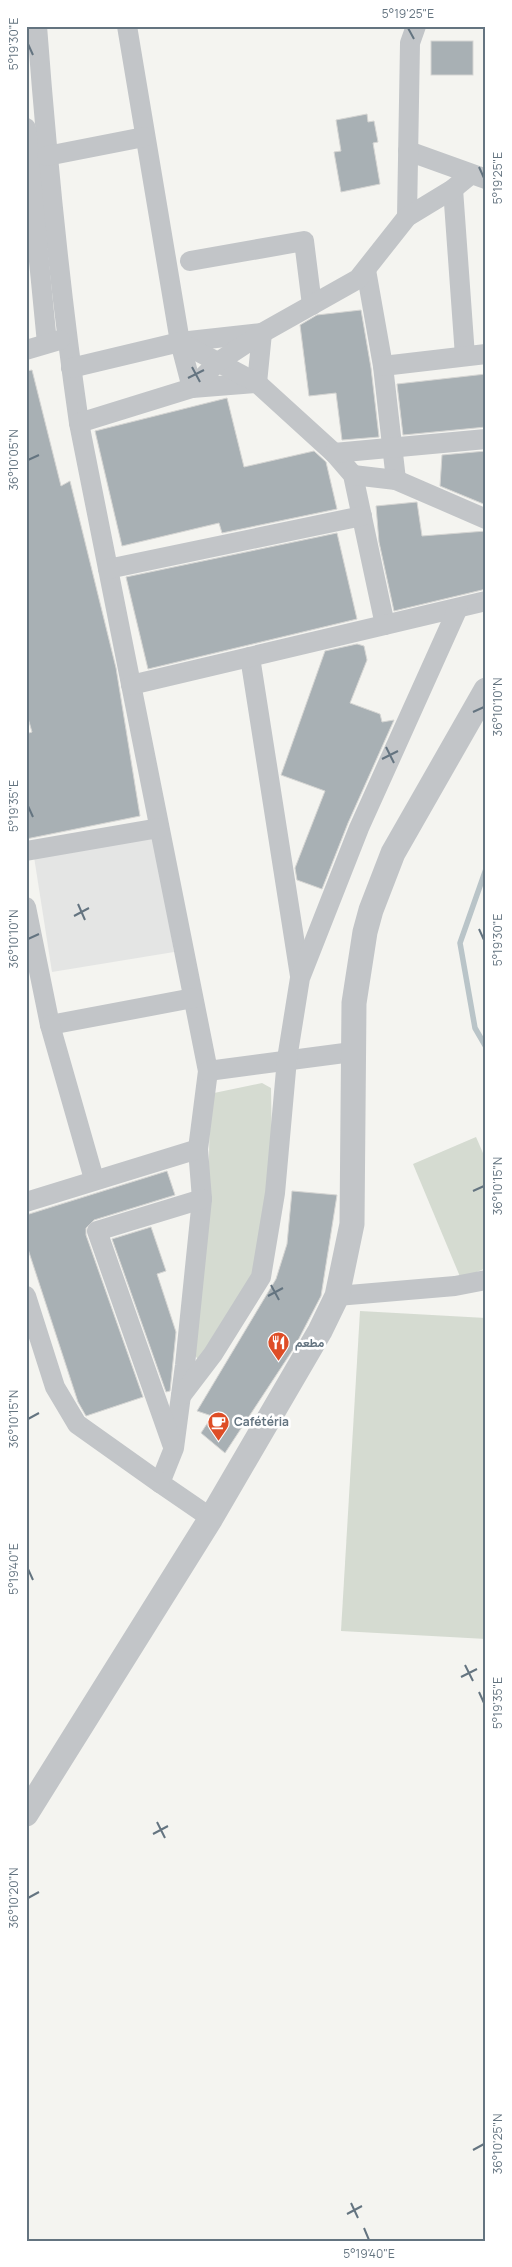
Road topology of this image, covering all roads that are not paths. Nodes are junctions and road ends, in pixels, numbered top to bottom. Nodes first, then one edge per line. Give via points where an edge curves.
1 (37, 26) edge
2 (127, 26) edge
3 (416, 26) edge
4 (26, 128) edge
5 (144, 137) junction
6 (408, 151) junction
7 (35, 159) edge
8 (478, 177) edge
9 (453, 189) junction
10 (407, 217) junction
11 (31, 229) edge
12 (190, 261) dead end
13 (366, 270) junction
14 (312, 305) junction
15 (262, 333) junction
16 (66, 338) junction
17 (180, 342) junction
18 (47, 343) junction
19 (26, 350) edge
20 (486, 354) edge
21 (465, 356) junction
22 (218, 362) junction
23 (383, 366) junction
24 (71, 368) junction
25 (257, 383) junction
26 (192, 388) junction
27 (79, 423) junction
28 (486, 439) edge
29 (392, 448) junction
30 (334, 453) junction
31 (353, 475) junction
32 (396, 480) junction
33 (362, 516) junction
34 (486, 519) edge
35 (108, 569) junction
36 (486, 601) edge
37 (458, 608) junction
38 (386, 625) junction
39 (250, 657) junction
40 (131, 685) junction
41 (486, 690) edge
42 (159, 828) junction
43 (26, 850) edge
44 (26, 907) edge
45 (300, 978) junction
46 (193, 998) junction
47 (50, 1026) junction
48 (352, 1052) junction
49 (287, 1059) junction
50 (208, 1071) junction
51 (198, 1149) junction
52 (94, 1180) junction
53 (202, 1199) junction
54 (26, 1202) edge
55 (486, 1280) edge
56 (26, 1296) edge
57 (337, 1296) junction
58 (180, 1397) junction
59 (174, 1448) junction
60 (160, 1483) junction
61 (211, 1518) junction
62 (26, 1814) edge

1 - 7 street
2 - 5 street
3 - 6 street via 410,43
4 - 7 street
5 - 7 street
5 - 17 street
6 - 8 street
6 - 10 street
7 - 11 street
7 - 16 street
8 - 9 street
9 - 10 street
9 - 21 street
10 - 13 street
11 - 18 street
12 - 14 street via 304,241
13 - 14 street via 358,279
13 - 23 street
14 - 15 street
15 - 17 street
15 - 22 street
15 - 25 street
16 - 18 street
16 - 24 street
17 - 22 street
17 - 24 street
17 - 26 street
18 - 19 street
20 - 21 street
21 - 23 street
22 - 25 street
22 - 26 street
23 - 29 street
24 - 27 street
25 - 26 street
25 - 30 street
26 - 27 street
27 - 35 street
28 - 29 street
29 - 30 street
29 - 32 street
30 - 31 street
31 - 32 street
31 - 33 street
32 - 34 street
33 - 35 street
33 - 38 street
35 - 40 street
36 - 37 street
37 - 38 street
37 - 45 street via 359,828
38 - 39 street
39 - 40 street
39 - 45 street
40 - 42 street
41 - 48 street via 393,853 371,910 358,967
42 - 43 street
42 - 46 street
44 - 47 street
45 - 49 street
46 - 47 street
46 - 50 street
47 - 52 street
48 - 49 street
48 - 57 street via 353,1206 346,1260
49 - 50 street
49 - 58 street via 275,1194 261,1277 213,1354
50 - 51 street
51 - 52 street
51 - 53 street
52 - 54 street
53 - 58 street
53 - 59 street via 97,1232
55 - 57 street via 455,1286
56 - 60 street via 55,1387 77,1424
57 - 61 street
58 - 59 street
59 - 60 street
60 - 61 street
61 - 62 street

